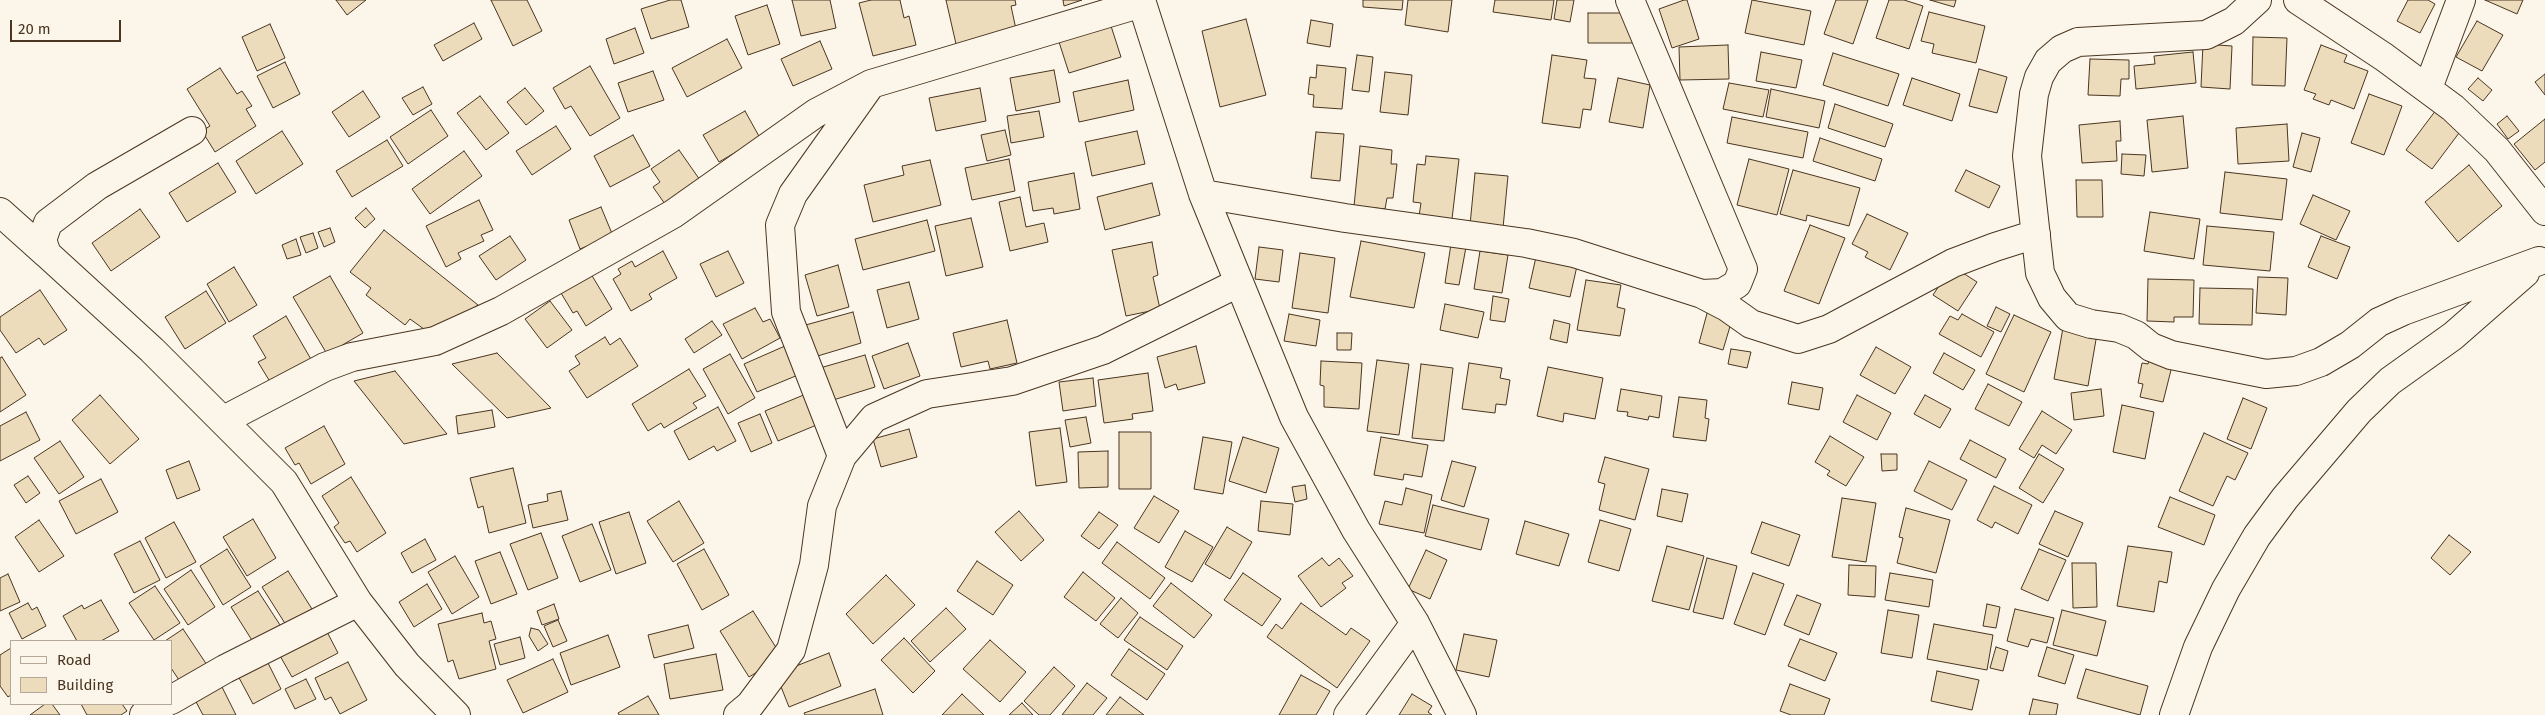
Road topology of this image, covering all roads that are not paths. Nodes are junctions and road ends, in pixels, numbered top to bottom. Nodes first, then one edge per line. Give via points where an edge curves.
1 (1630, 0) edge
2 (2258, 0) edge
3 (2298, 0) edge
4 (2461, 0) edge
5 (1141, 1) edge
6 (871, 84) junction
7 (2428, 88) junction
8 (192, 131) dead end
9 (1203, 194) junction
10 (2545, 211) edge
11 (0, 212) edge
12 (2036, 234) junction
13 (47, 254) junction
14 (2542, 258) edge
15 (1238, 283) junction
16 (1702, 294) junction
17 (224, 420) junction
18 (842, 456) junction
19 (358, 602) junction
20 (1415, 623) junction
21 (172, 699) edge
22 (162, 705) edge
23 (144, 715) edge
24 (456, 715) edge
25 (738, 715) edge
26 (1348, 715) edge
27 (1462, 715) edge
28 (2174, 715) edge

1 - 16 street via 1744,270 1737,284 1722,293
2 - 12 street via 2234,21 2206,35 2078,42 2062,49 2048,61 2034,94 2027,156
3 - 7 street
4 - 7 street
5 - 6 street
5 - 9 street
6 - 17 street via 816,112 673,214 501,311 435,341 352,357 325,367
6 - 18 street via 793,194 780,225 786,312
7 - 10 street via 2497,150
8 - 13 street via 97,186 48,223 42,240
9 - 15 street
9 - 16 street via 1574,253
11 - 13 street
12 - 14 street via 2040,273 2052,298 2068,317 2120,328 2171,355 2266,374 2296,371 2321,362 2379,322
12 - 16 street via 1953,263 1830,330 1798,339 1751,324
13 - 17 street
14 - 28 street via 2454,336 2390,381 2359,410 2285,498 2257,536 2226,589 2198,647
15 - 18 street via 1103,350 1012,381 927,394 874,418
15 - 20 street via 1294,417 1356,530
17 - 19 street via 284,482
18 - 25 street via 822,506 814,565 791,650 750,705
19 - 21 street
19 - 24 street via 407,665
20 - 26 street
20 - 27 street
22 - 23 street

